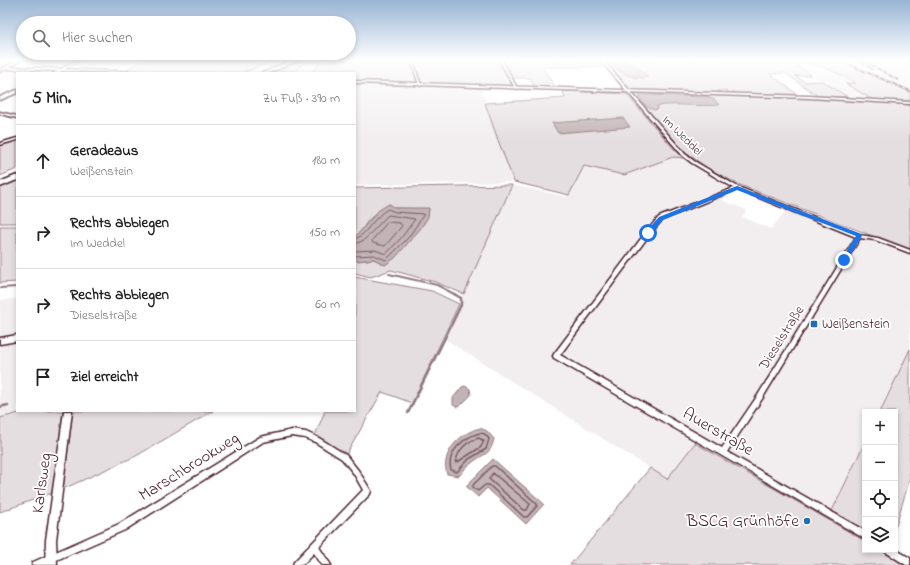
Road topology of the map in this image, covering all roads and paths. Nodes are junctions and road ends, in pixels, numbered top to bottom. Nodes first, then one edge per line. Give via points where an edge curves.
1 (464, 86) edge
2 (623, 86) edge
3 (516, 88) joint
4 (16, 91) edge
5 (628, 92) junction
6 (0, 99) edge
7 (910, 103) edge
8 (16, 112) edge
9 (0, 113) edge
10 (11, 115) junction
11 (16, 117) edge
12 (16, 139) edge
13 (0, 144) edge
14 (16, 172) edge
15 (16, 177) edge
16 (0, 180) edge
17 (0, 184) edge
18 (737, 188) junction
19 (859, 236) junction
20 (910, 252) edge
21 (16, 338) edge
22 (0, 341) edge
23 (68, 412) edge
24 (722, 452) junction
25 (862, 533) edge
26 (314, 547) junction
27 (895, 553) edge
28 (50, 562) edge
29 (910, 563) edge
30 (36, 565) edge
31 (297, 565) edge
32 (327, 565) edge

1 - 3 street
2 - 5 street, Im Weddel
3 - 5 street
4 - 6 street
5 - 7 street via 820,97
5 - 18 street, Im Weddel via 684,155
8 - 10 street
9 - 10 street
10 - 11 street
12 - 13 street
14 - 16 highway
15 - 17 highway
18 - 19 street, Im Weddel
18 - 24 street, Auerstraße via 661,218 556,356
19 - 20 street, Im Weddel
19 - 24 street, Dieselstraße via 760,397
21 - 22 street
23 - 28 street, Karlsweg
24 - 25 street, Auerstraße
26 - 28 street, Marschbrookweg via 367,491 344,457 317,440 292,433 262,438 122,527
26 - 31 street
26 - 32 street
27 - 29 street
28 - 30 street, Marschbrookweg

